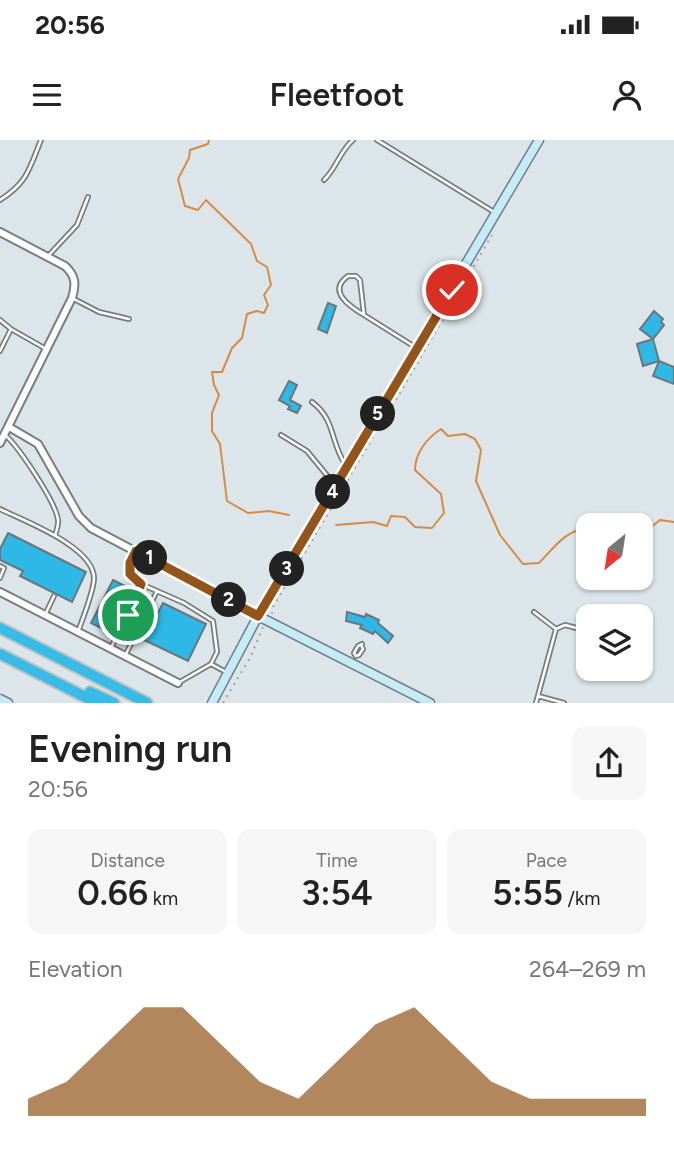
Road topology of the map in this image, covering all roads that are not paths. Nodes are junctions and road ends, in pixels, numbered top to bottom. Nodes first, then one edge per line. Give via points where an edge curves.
1 (41, 140) edge
2 (353, 140) edge
3 (377, 140) edge
4 (539, 140) edge
5 (324, 180) dead end
6 (88, 197) dead end
7 (0, 200) edge
8 (496, 213) junction
9 (0, 232) edge
10 (47, 257) junction
11 (72, 298) junction
12 (364, 315) junction
13 (129, 319) dead end
14 (0, 320) edge
15 (11, 329) junction
16 (46, 349) junction
17 (418, 349) junction
18 (0, 351) edge
19 (312, 402) dead end
20 (0, 423) edge
21 (9, 427) junction
22 (5, 435) junction
23 (281, 435) dead end
24 (0, 443) edge
25 (347, 467) junction
26 (336, 487) junction
27 (0, 509) edge
28 (55, 536) junction
29 (136, 551) junction
30 (7, 563) dead end
31 (2, 567) edge
32 (0, 578) edge
33 (141, 584) junction
34 (157, 591) junction
35 (0, 592) edge
36 (54, 596) dead end
37 (534, 612) dead end
38 (45, 615) junction
39 (258, 616) junction
40 (0, 628) edge
41 (576, 628) edge
42 (556, 629) junction
43 (78, 632) junction
44 (362, 645) dead end
45 (111, 648) junction
46 (0, 654) edge
47 (125, 656) junction
48 (354, 659) junction
49 (211, 664) junction
50 (28, 668) junction
51 (229, 673) junction
52 (178, 683) joint
53 (538, 696) junction
54 (0, 699) edge
55 (8, 703) edge
56 (97, 703) edge
57 (114, 703) edge
58 (146, 703) edge
59 (212, 703) edge
60 (430, 703) edge
61 (536, 703) edge
62 (564, 703) edge

1 - 7 lane via 24,181
2 - 5 lane
3 - 8 lane
4 - 8 street
6 - 10 lane via 77,225
8 - 17 street
9 - 10 street
10 - 11 street via 72,272 76,286
11 - 13 lane via 99,312
11 - 16 street
12 - 12 lane via 340,295 339,287 348,276 360,280
12 - 17 lane
14 - 15 lane
15 - 16 lane
15 - 18 lane
16 - 21 street
17 - 25 street
19 - 25 lane via 330,422
20 - 21 lane
21 - 22 street
21 - 29 street via 38,444 79,516 91,528
22 - 24 street
22 - 28 lane via 53,506 59,522
23 - 26 lane via 307,451
25 - 26 street
26 - 39 street
27 - 28 lane
28 - 43 lane via 85,558 92,569 94,580
29 - 33 lane via 130,574
29 - 39 street
30 - 31 lane
31 - 32 lane
33 - 34 lane
33 - 45 lane
34 - 47 lane
34 - 49 lane via 213,621 218,652
35 - 38 street
36 - 38 lane
37 - 42 lane
38 - 43 street
39 - 48 street
39 - 51 street
40 - 58 highway
41 - 42 lane
42 - 53 lane
43 - 45 street
44 - 48 lane
45 - 47 street
46 - 50 highway
47 - 52 street
48 - 60 street
49 - 51 lane
49 - 52 lane
50 - 56 highway
50 - 57 highway
51 - 59 street
53 - 61 lane
53 - 62 lane
54 - 55 street

